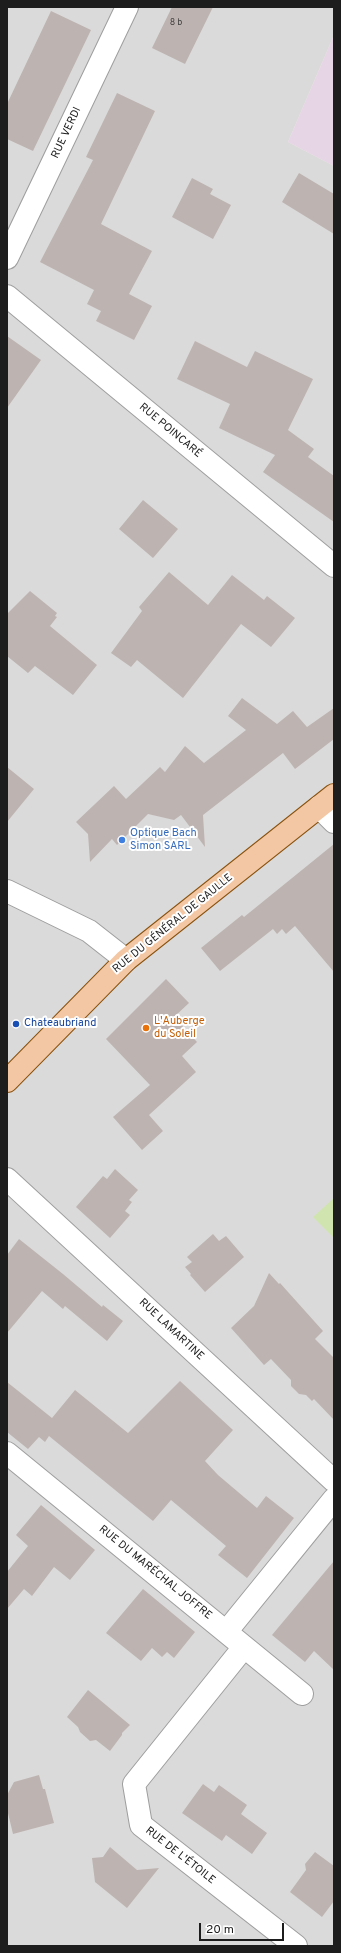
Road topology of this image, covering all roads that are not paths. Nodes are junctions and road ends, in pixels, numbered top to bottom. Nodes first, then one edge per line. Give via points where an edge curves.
1 (127, 7) edge
2 (7, 258) edge
3 (7, 296) edge
4 (334, 566) edge
5 (326, 801) edge
6 (334, 822) edge
7 (7, 891) edge
8 (126, 960) junction
9 (7, 1081) edge
10 (7, 1179) edge
11 (7, 1453) edge
12 (334, 1481) edge
13 (334, 1499) edge
14 (226, 1632) junction
15 (244, 1647) junction
16 (302, 1694) dead end
17 (296, 1946) edge

1 - 2 street, RUE VERDI
3 - 4 street, RUE POINCARÉ
5 - 6 street
5 - 8 main road, RUE DU GÉNÉRAL DE GAULLE
7 - 8 street via 89,931
8 - 9 main road, RUE DU GÉNÉRAL DE GAULLE
10 - 12 street, RUE LAMARTINE
11 - 14 street, RUE DU MARÉCHAL JOFFRE
13 - 14 street
14 - 15 street, RUE DU MARÉCHAL JOFFRE
15 - 16 street, RUE DU MARÉCHAL JOFFRE
15 - 17 street, RUE DE L'ÉTOILE via 134,1784 141,1825

